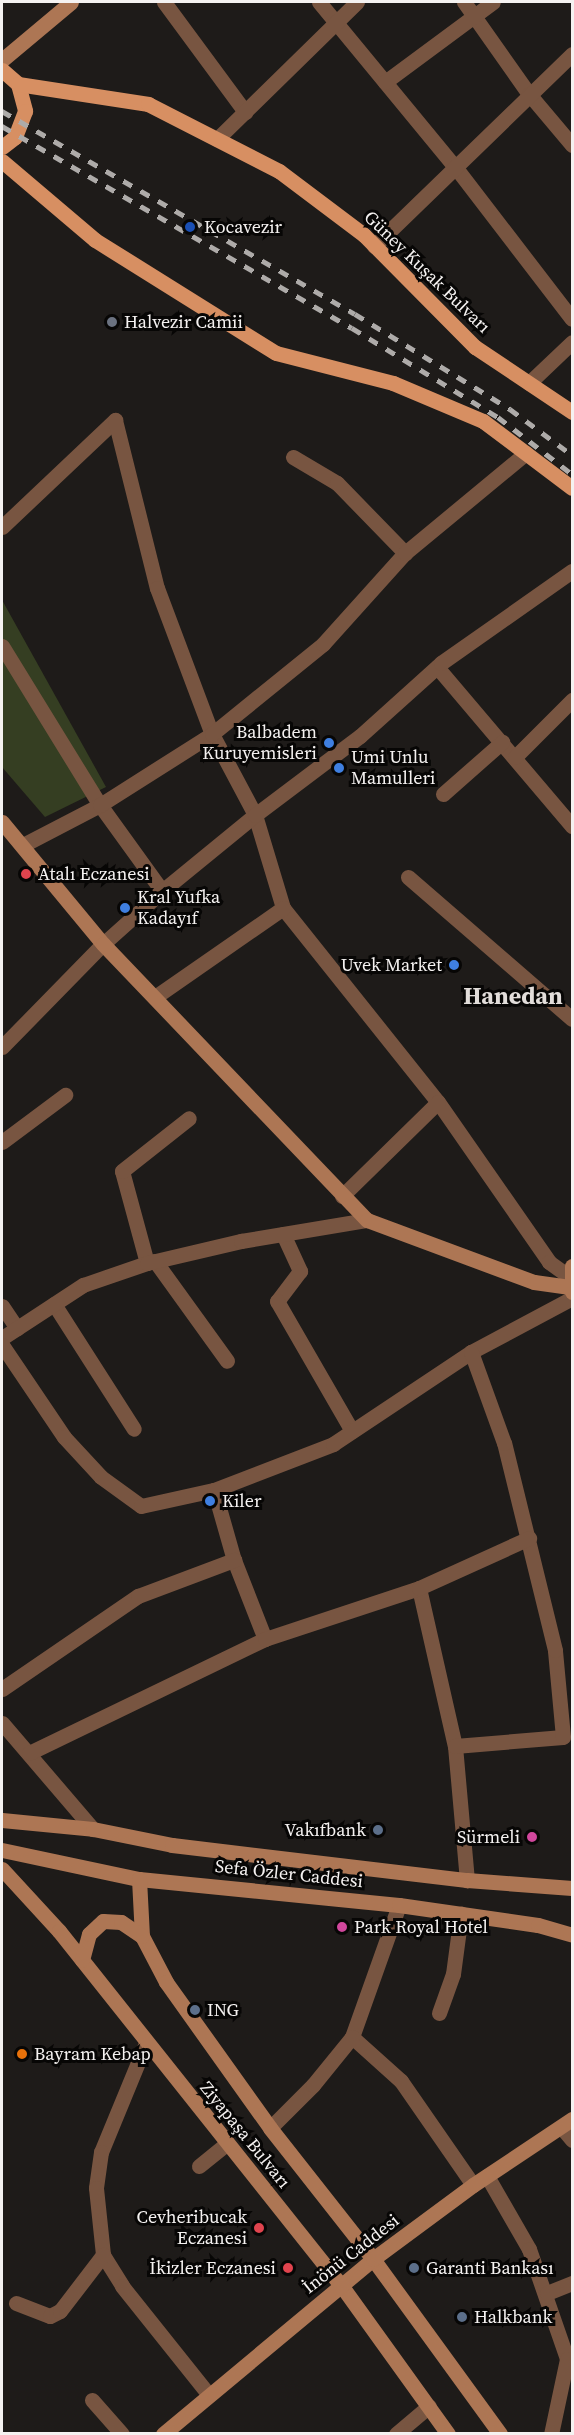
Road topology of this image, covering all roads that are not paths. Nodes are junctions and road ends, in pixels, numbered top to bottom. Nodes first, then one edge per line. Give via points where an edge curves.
1 (70, 2) edge
2 (164, 2) edge
3 (319, 2) edge
4 (357, 2) edge
5 (464, 2) edge
6 (494, 2) edge
7 (474, 17) junction
8 (335, 24) junction
9 (573, 54) edge
10 (2, 60) edge
11 (2, 70) edge
12 (385, 82) junction
13 (18, 84) junction
14 (529, 94) junction
15 (245, 112) junction
16 (217, 139) junction
17 (573, 145) edge
18 (2, 147) edge
19 (2, 161) edge
20 (456, 168) junction
21 (374, 246) junction
22 (573, 319) edge
23 (573, 342) edge
24 (529, 383) junction
25 (573, 412) edge
26 (526, 453) junction
27 (293, 457) dead end
28 (573, 488) edge
29 (2, 527) edge
30 (405, 553) junction
31 (573, 571) edge
32 (2, 646) edge
33 (436, 667) junction
34 (573, 700) edge
35 (212, 734) junction
36 (502, 742) junction
37 (515, 757) junction
38 (443, 794) dead end
39 (100, 805) junction
40 (568, 808) edge
41 (255, 815) junction
42 (2, 825) edge
43 (573, 826) edge
44 (23, 845) junction
45 (408, 877) dead end
46 (162, 891) junction
47 (283, 909) junction
48 (103, 944) junction
49 (155, 997) junction
50 (573, 1019) edge
51 (2, 1047) edge
52 (65, 1095) dead end
53 (438, 1102) junction
54 (189, 1119) dead end
55 (2, 1142) edge
56 (342, 1196) junction
57 (368, 1220) junction
58 (283, 1234) junction
59 (151, 1262) junction
60 (572, 1284) edge
61 (54, 1304) junction
62 (2, 1306) edge
63 (17, 1328) junction
64 (2, 1338) edge
65 (2, 1346) edge
66 (471, 1352) junction
67 (227, 1362) dead end
68 (134, 1429) dead end
69 (352, 1431) junction
70 (214, 1490) junction
71 (529, 1538) junction
72 (234, 1560) junction
73 (419, 1588) junction
74 (265, 1639) junction
75 (2, 1689) edge
76 (2, 1723) edge
77 (455, 1746) junction
78 (29, 1753) junction
79 (2, 1820) edge
80 (93, 1828) junction
81 (2, 1850) edge
82 (2, 1869) edge
83 (139, 1879) junction
84 (467, 1880) junction
85 (573, 1888) edge
86 (399, 1905) junction
87 (461, 1914) junction
88 (573, 1935) edge
89 (142, 1936) junction
90 (82, 1960) junction
91 (439, 2013) dead end
92 (352, 2037) junction
93 (146, 2043) junction
94 (567, 2123) edge
95 (270, 2128) junction
96 (573, 2140) edge
97 (227, 2143) junction
98 (199, 2166) dead end
99 (487, 2176) junction
100 (473, 2185) junction
101 (103, 2255) junction
102 (373, 2259) junction
103 (573, 2283) edge
104 (341, 2285) junction
105 (547, 2293) junction
106 (16, 2303) dead end
107 (209, 2395) junction
108 (92, 2400) dead end
109 (429, 2406) junction
110 (122, 2433) edge
111 (163, 2433) edge
112 (396, 2433) edge
113 (448, 2433) edge
114 (500, 2433) edge
115 (551, 2433) edge

1 - 10 main road
2 - 15 street
3 - 8 street
4 - 8 street
5 - 7 street
6 - 7 street
7 - 12 street
7 - 14 street
8 - 12 street
8 - 15 street
9 - 14 street
11 - 13 main road
12 - 20 street
13 - 16 main road, Güney Kuşak Bulvarı via 148,104
13 - 18 main road via 24,104 22,125
14 - 17 street
14 - 20 street
15 - 16 street
16 - 21 main road, Güney Kuşak Bulvarı via 279,171
19 - 26 main road via 95,240 276,353 393,383 483,421
20 - 21 street
20 - 22 street
21 - 24 main road, Güney Kuşak Bulvarı via 475,347
23 - 24 street
24 - 25 main road, Güney Kuşak Bulvarı
26 - 28 main road
26 - 30 street
27 - 30 street via 337,483
29 - 35 street via 115,420 157,588
30 - 35 street via 323,644
31 - 33 street
32 - 39 street
33 - 36 street
33 - 41 street via 360,736
34 - 37 street
35 - 39 street
35 - 41 street
36 - 37 street
36 - 38 street
37 - 40 street
39 - 44 street
39 - 46 street
40 - 43 street
41 - 46 street
41 - 47 street
42 - 44 main road
44 - 48 main road
45 - 50 street
46 - 48 street
47 - 49 street
47 - 53 street
48 - 49 main road
48 - 51 street
49 - 56 main road
52 - 55 street
53 - 56 street
53 - 60 street via 549,1262
54 - 59 street via 122,1171
56 - 57 main road
57 - 58 street
57 - 60 main road via 534,1282
58 - 59 street
58 - 69 street via 300,1271 277,1301
59 - 61 street via 83,1285
59 - 67 street
60 - 66 street
61 - 63 street
61 - 68 street
62 - 63 street
63 - 64 street
65 - 70 street via 64,1437 101,1478 141,1506
66 - 69 street
66 - 71 street via 504,1443
69 - 70 street via 333,1444
70 - 72 street
71 - 73 street
71 - 77 street via 555,1650 563,1737
72 - 74 street
72 - 75 street via 138,1596
73 - 74 street
73 - 77 street
74 - 78 street
76 - 78 street
77 - 84 street
78 - 80 street
79 - 80 main road, Sefa Özler Caddesi
80 - 84 main road, Sefa Özler Caddesi via 172,1845
81 - 83 main road, Sefa Özler Caddesi
82 - 90 main road, Ziyapaşa Bulvarı
83 - 86 main road, Sefa Özler Caddesi
83 - 89 main road, Ziyapaşa Bulvarı
84 - 85 main road, Sefa Özler Caddesi
86 - 87 main road, Sefa Özler Caddesi
86 - 92 street
87 - 88 main road, Sefa Özler Caddesi via 538,1925
87 - 91 street via 453,1974
89 - 90 main road via 121,1922 104,1921 89,1934
89 - 95 main road, Ziyapaşa Bulvarı via 166,1982
90 - 93 main road, Ziyapaşa Bulvarı
92 - 95 street via 313,2085
92 - 100 street via 401,2081
93 - 97 main road, Ziyapaşa Bulvarı
93 - 101 street via 101,2152 96,2188
94 - 96 street
94 - 99 main road, İnönü Caddesi
95 - 102 main road, Ziyapaşa Bulvarı
97 - 98 street
97 - 104 main road, Ziyapaşa Bulvarı
99 - 100 main road, İnönü Caddesi
99 - 105 street via 529,2249
100 - 102 main road, İnönü Caddesi
101 - 106 street via 60,2312 50,2316
101 - 107 street via 122,2286
102 - 104 main road, İnönü Caddesi
102 - 114 main road, Ziyapaşa Bulvarı
103 - 105 street
104 - 107 main road, İnönü Caddesi
104 - 109 main road, Ziyapaşa Bulvarı
105 - 115 street via 567,2359
107 - 111 main road, İnönü Caddesi
108 - 110 street
109 - 112 street
109 - 113 main road, Ziyapaşa Bulvarı

